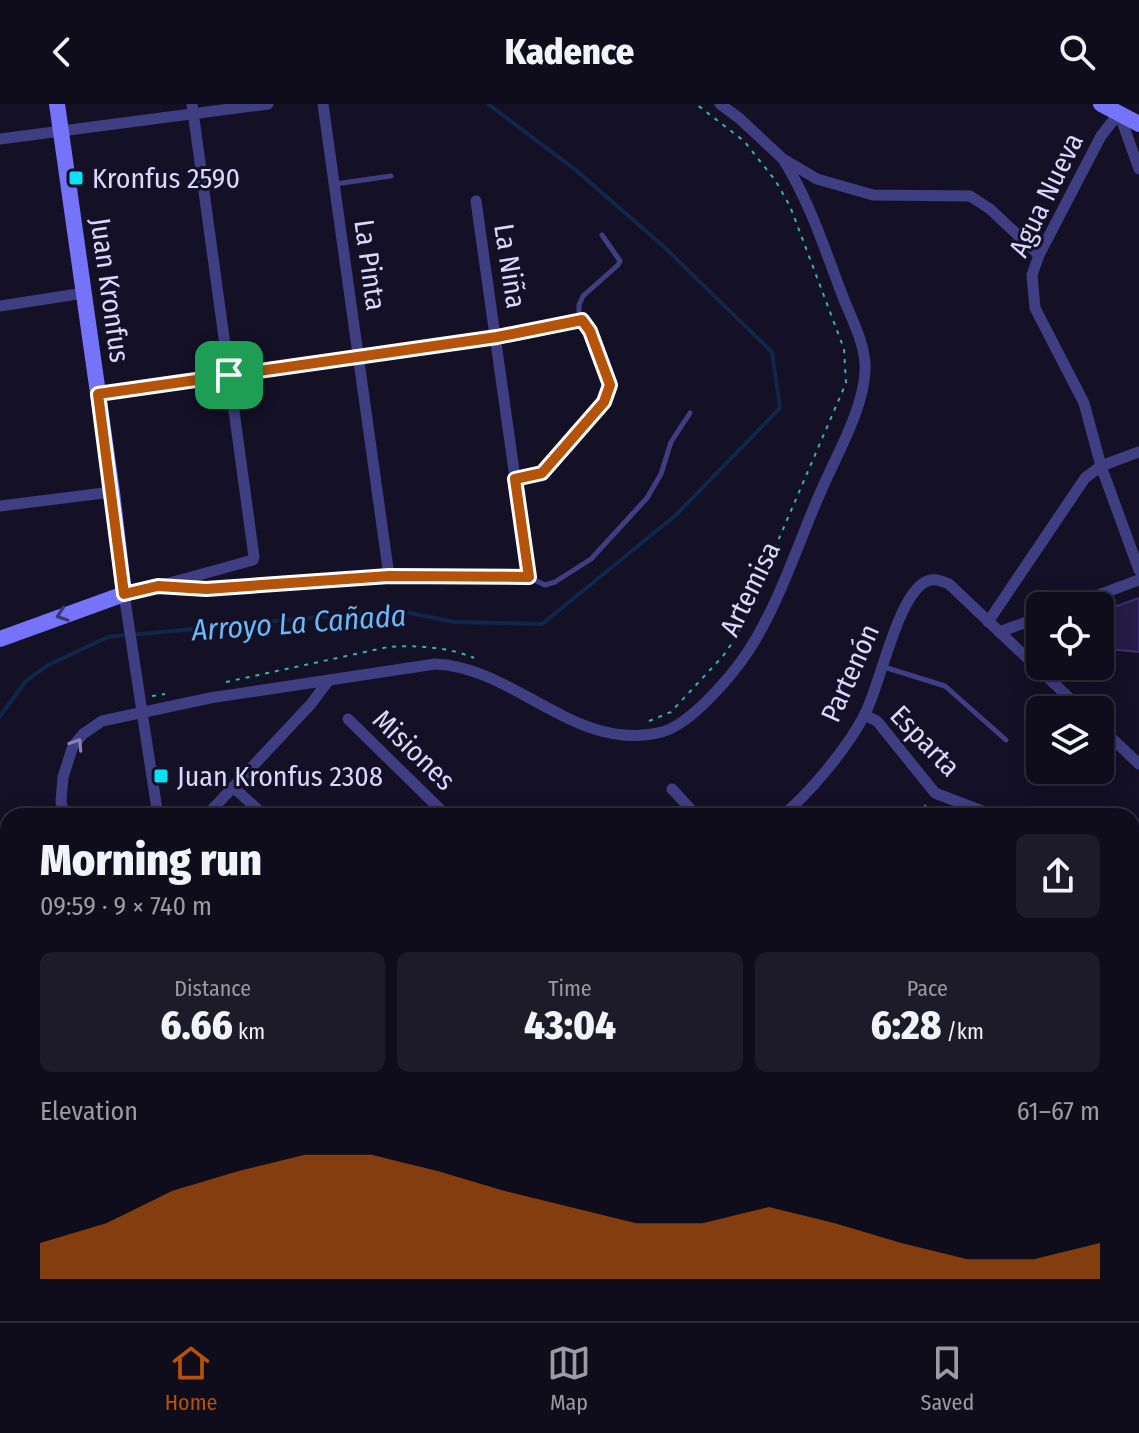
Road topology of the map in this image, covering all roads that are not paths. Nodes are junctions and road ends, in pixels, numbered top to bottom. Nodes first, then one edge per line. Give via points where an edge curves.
1 (57, 104) edge
2 (268, 104) edge
3 (323, 104) edge
4 (720, 104) edge
5 (741, 104) edge
6 (1101, 104) edge
7 (193, 109) edge
8 (1117, 109) edge
9 (739, 118) junction
10 (1139, 124) edge
11 (61, 133) junction
12 (0, 139) edge
13 (783, 159) junction
14 (1139, 169) edge
15 (391, 176) dead end
16 (335, 184) junction
17 (476, 201) dead end
18 (602, 235) dead end
19 (1039, 255) junction
20 (84, 293) junction
21 (0, 306) edge
22 (582, 320) junction
23 (497, 337) junction
24 (358, 357) junction
25 (229, 375) junction
26 (98, 394) junction
27 (690, 413) dead end
28 (1139, 452) edge
29 (1101, 466) junction
30 (515, 479) junction
31 (112, 492) junction
32 (0, 506) edge
33 (1139, 570) edge
34 (389, 576) junction
35 (529, 577) junction
36 (1139, 580) edge
37 (158, 586) junction
38 (1107, 592) edge
39 (124, 594) junction
40 (988, 622) junction
41 (1026, 622) edge
42 (999, 632) junction
43 (0, 639) edge
44 (883, 666) junction
45 (329, 680) junction
46 (1067, 696) edge
47 (141, 710) junction
48 (864, 715) junction
49 (348, 719) dead end
50 (1006, 740) dead end
51 (1114, 740) edge
52 (1139, 764) edge
53 (233, 787) junction
54 (672, 789) dead end
55 (62, 808) edge
56 (157, 808) edge
57 (213, 808) edge
58 (256, 808) edge
59 (439, 808) edge
60 (690, 808) edge
61 (790, 808) edge
62 (974, 808) edge

1 - 11 main road, Juan Kronfus
2 - 7 street
3 - 16 street, La Pinta
4 - 9 street
5 - 9 street
6 - 8 main road
7 - 11 street
7 - 25 street
8 - 10 main road
8 - 14 street
8 - 19 street, Agua Nueva
9 - 13 street
11 - 12 street
11 - 20 main road, Juan Kronfus
13 - 19 street via 817,179 856,191 970,196
13 - 45 street, Artemisa via 805,199 861,344 865,372 855,412 762,628 731,673 679,724 639,736 591,729 477,673 449,665
15 - 16 lane
16 - 24 street, La Pinta
17 - 23 street, La Niña
18 - 22 lane via 620,261 583,296
19 - 29 street, Agua Nueva via 1032,275 1035,308 1084,403
20 - 21 street
20 - 26 main road, Juan Kronfus
22 - 23 lane
22 - 30 lane via 609,392 542,473
23 - 24 street
23 - 30 street, La Niña
24 - 25 street
24 - 34 street, La Pinta
25 - 26 street
25 - 37 street via 253,560
26 - 31 main road, Juan Kronfus
27 - 35 lane via 647,498 591,559 545,585
28 - 29 street
29 - 33 street, Agua Nueva
29 - 40 street via 1085,478
30 - 35 street, La Niña
31 - 32 street
31 - 39 main road, Juan Kronfus
34 - 35 street
34 - 37 street via 206,589
36 - 38 street
37 - 39 street
39 -> 43 main road
39 - 47 street, Juan Kronfus
40 - 42 street
40 - 44 street, Partenón via 949,584 924,583 905,607
41 - 42 street
42 - 46 street
44 - 48 street, Partenón
44 - 50 lane via 945,686
45 - 47 street, Artemisa
45 - 53 street
55 -> 47 street, Artemisa via 63,777 73,746 92,726
47 - 56 street, Juan Kronfus
48 - 61 street, Partenón
48 - 62 street, Esparta via 877,721 935,793
49 - 59 street, Misiones
51 - 52 street
53 - 57 street
53 - 58 street
54 - 60 street

